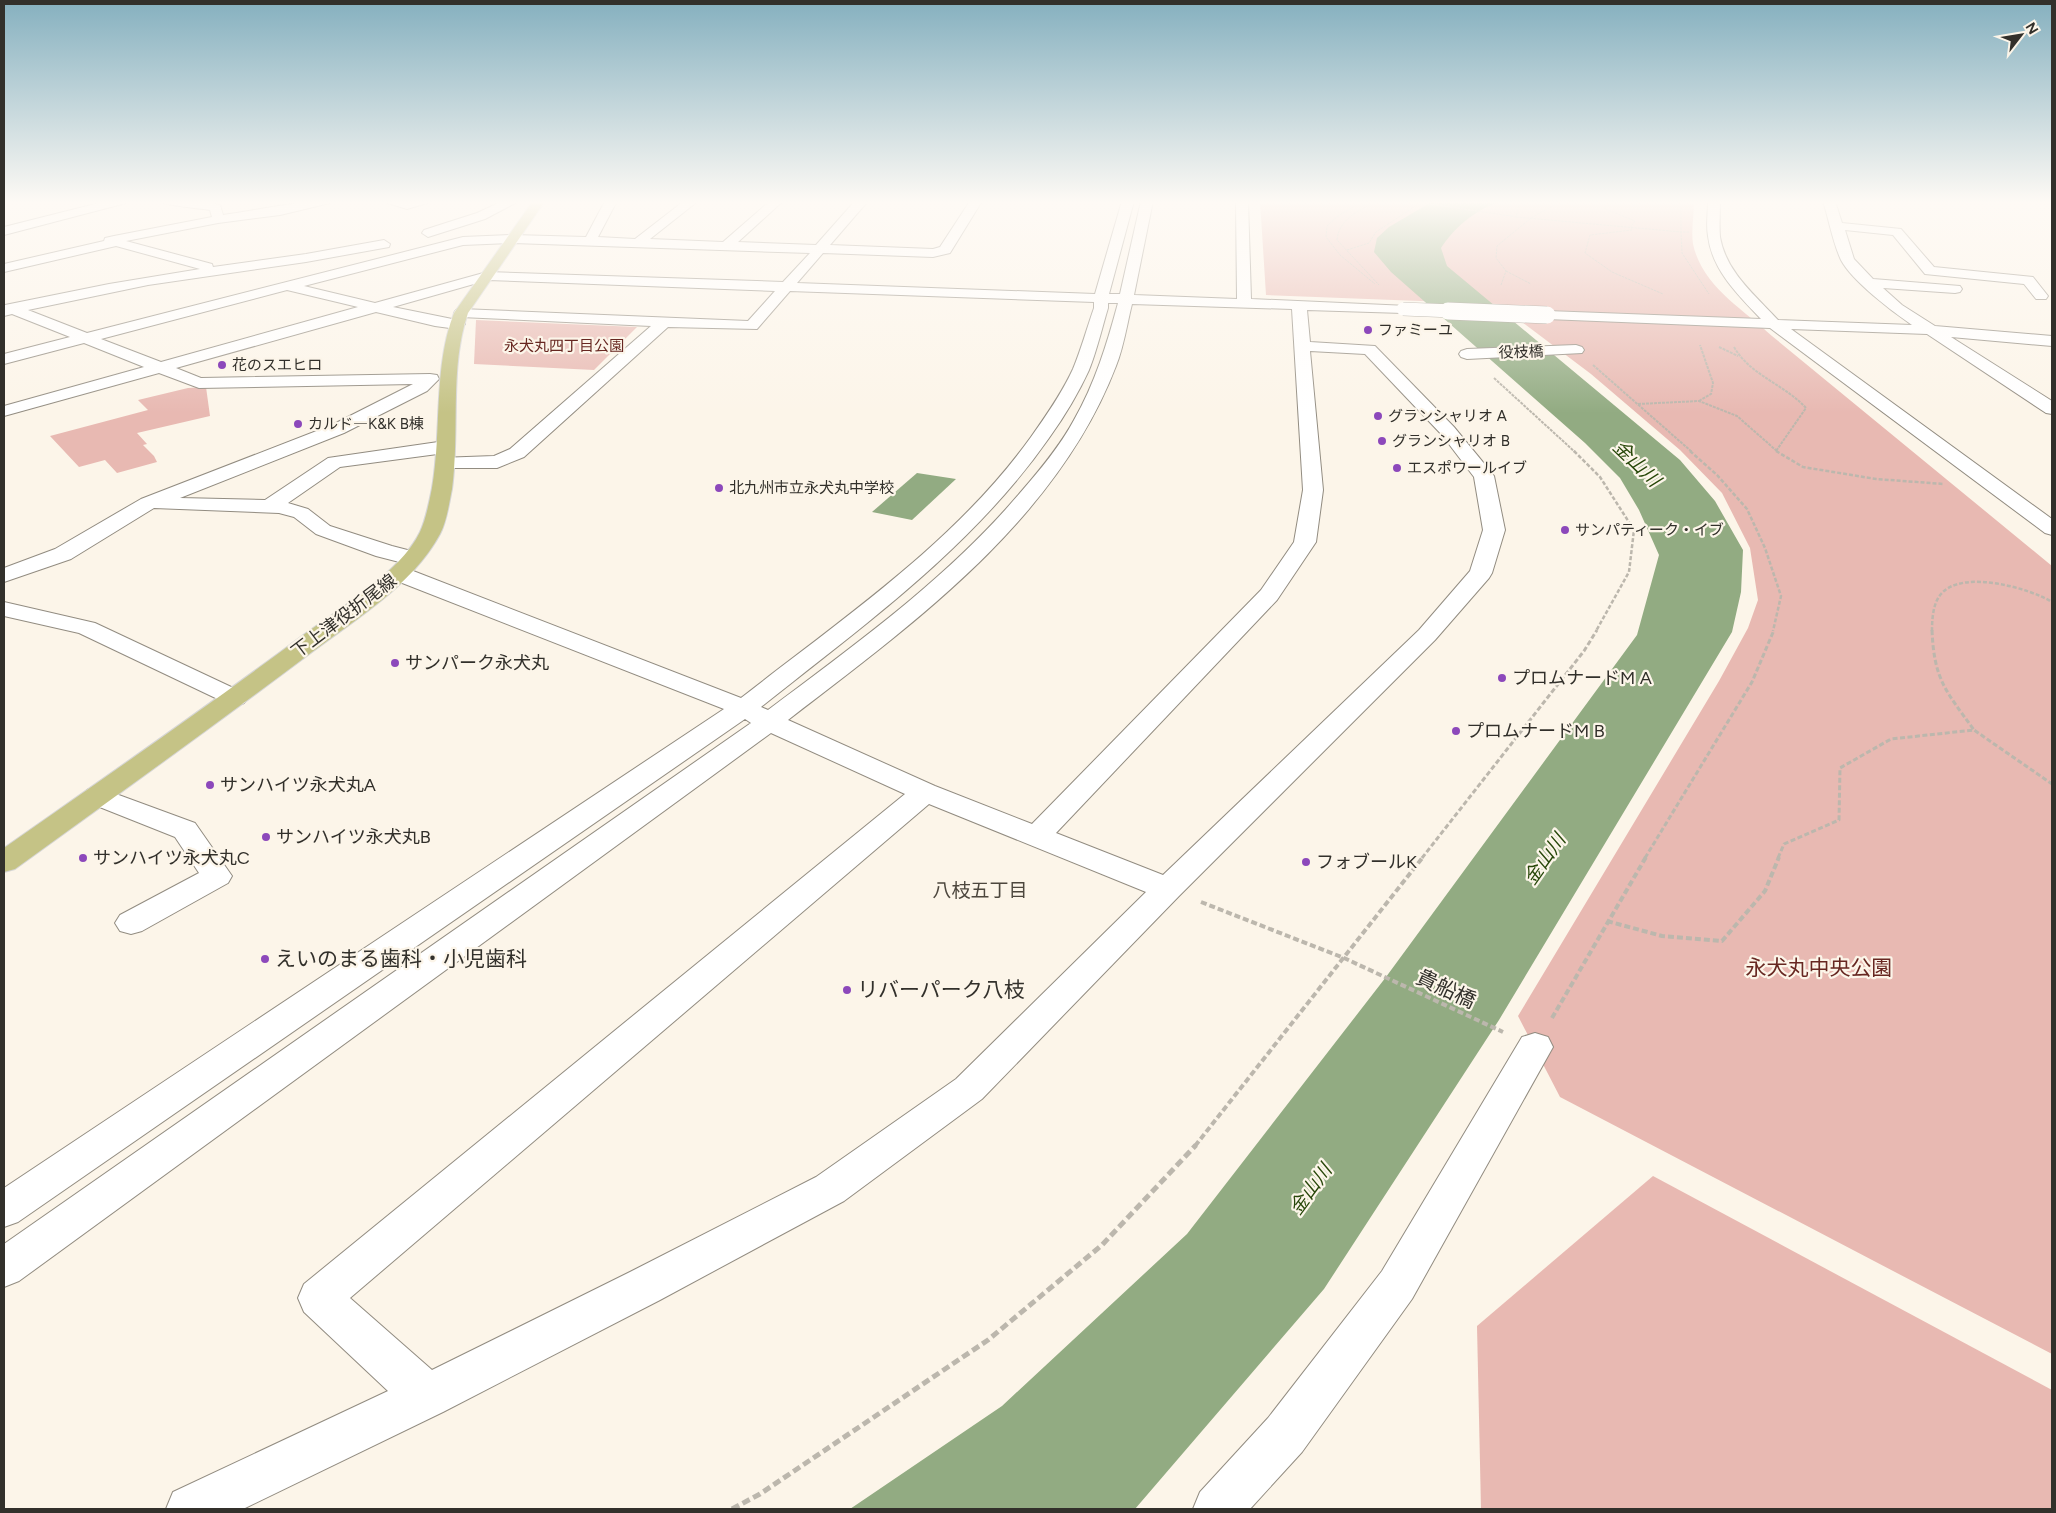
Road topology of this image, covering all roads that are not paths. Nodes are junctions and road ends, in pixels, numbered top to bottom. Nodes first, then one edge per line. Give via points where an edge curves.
1 (215, 272) edge
2 (223, 272) edge
3 (345, 272) edge
4 (490, 272) edge
5 (800, 272) edge
6 (1118, 272) edge
7 (1123, 272) edge
8 (1243, 272) edge
9 (1728, 272) edge
10 (1859, 272) edge
11 (1937, 272) edge
12 (487, 276) junction
13 (1869, 283) junction
14 (788, 286) junction
15 (286, 287) junction
16 (1964, 290) dead end
17 (2022, 294) dead end
18 (2047, 296) edge
19 (1114, 298) junction
20 (1244, 302) junction
21 (1299, 305) junction
22 (372, 306) junction
23 (7, 309) edge
24 (459, 319) junction
25 (664, 322) junction
26 (1773, 324) junction
27 (1930, 330) junction
28 (85, 338) junction
29 (2052, 341) edge
30 (1304, 346) junction
31 (1576, 350) road end
32 (1467, 354) road end
33 (4, 359) edge
34 (158, 367) junction
35 (440, 378) junction
36 (2013, 383) junction
37 (2042, 386) dead end
38 (2052, 409) edge
39 (4, 410) edge
40 (294, 447) junction
41 (445, 455) junction
42 (335, 462) junction
43 (148, 503) junction
44 (270, 506) junction
45 (2043, 516) edge
46 (2052, 529) edge
47 (405, 566) junction
48 (4, 575) edge
49 (4, 609) edge
50 (235, 698) junction
51 (744, 708) junction
52 (769, 722) junction
53 (925, 792) junction
54 (96, 796) junction
55 (1036, 837) junction
56 (4, 862) edge
57 (1168, 889) junction
58 (131, 923) dead end
59 (1535, 1047) road end
60 (4, 1210) edge
61 (4, 1268) edge
62 (427, 1396) junction
63 (190, 1509) edge
64 (1217, 1509) edge

1 - 23 street via 143,281
2 - 15 street
3 - 15 street
4 - 12 main road, 下上津役折尾線
5 - 14 street
6 - 19 street
7 - 19 street
8 - 20 street
9 - 26 street
10 - 13 street
11 - 18 street via 2028,280
12 - 14 street
12 - 22 street
12 - 24 main road, 下上津役折尾線
13 - 16 street
13 - 27 street via 1897,308
14 - 19 street
14 - 25 street via 752,326
15 - 22 street
15 - 28 street
17 - 18 street
19 - 20 street
19 - 51 street via 1101,308 1082,369 1058,412 1022,463 968,524 891,592
19 - 52 street via 1109,366 1088,414 1053,468 999,530 924,600 857,656
20 - 21 street
21 - 26 street, bridge
21 - 30 street
22 - 24 street via 435,321
22 - 34 street
23 - 28 street
24 - 25 street
24 - 35 main road, 下上津役折尾線
25 - 41 street via 517,453 497,462
26 - 27 street
26 - 45 street
27 - 29 street
27 - 36 street
28 - 33 street
28 - 34 street
30 - 55 street via 1313,490 1305,542 1269,595
30 - 57 street via 1369,349 1448,430 1484,476 1494,530 1481,573 1427,636
31 - 32 street, 役枝橋
34 - 35 street via 199,383
34 - 39 street
35 - 40 street via 338,429
35 - 41 main road, 下上津役折尾線
36 - 37 street
36 - 38 street
40 - 42 street
40 - 43 street
41 - 42 street
41 - 47 main road, 下上津役折尾線 via 439,505 430,533
42 - 44 street
43 - 44 street
43 - 48 street via 63,554
44 - 47 street via 301,513 323,530 384,551
45 - 46 street
47 - 50 main road, 下上津役折尾線
47 - 51 street
49 - 50 street via 87,628
50 - 54 main road, 下上津役折尾線
51 - 52 street
51 - 60 street
52 - 53 street
52 - 61 street
53 - 55 street
53 - 62 street via 320,1298
54 - 56 main road, 下上津役折尾線
54 - 58 street via 185,830 218,876
55 - 57 street
57 - 62 street via 969,1089 830,1189
59 - 64 street via 1396,1285 1285,1435
62 - 63 street

